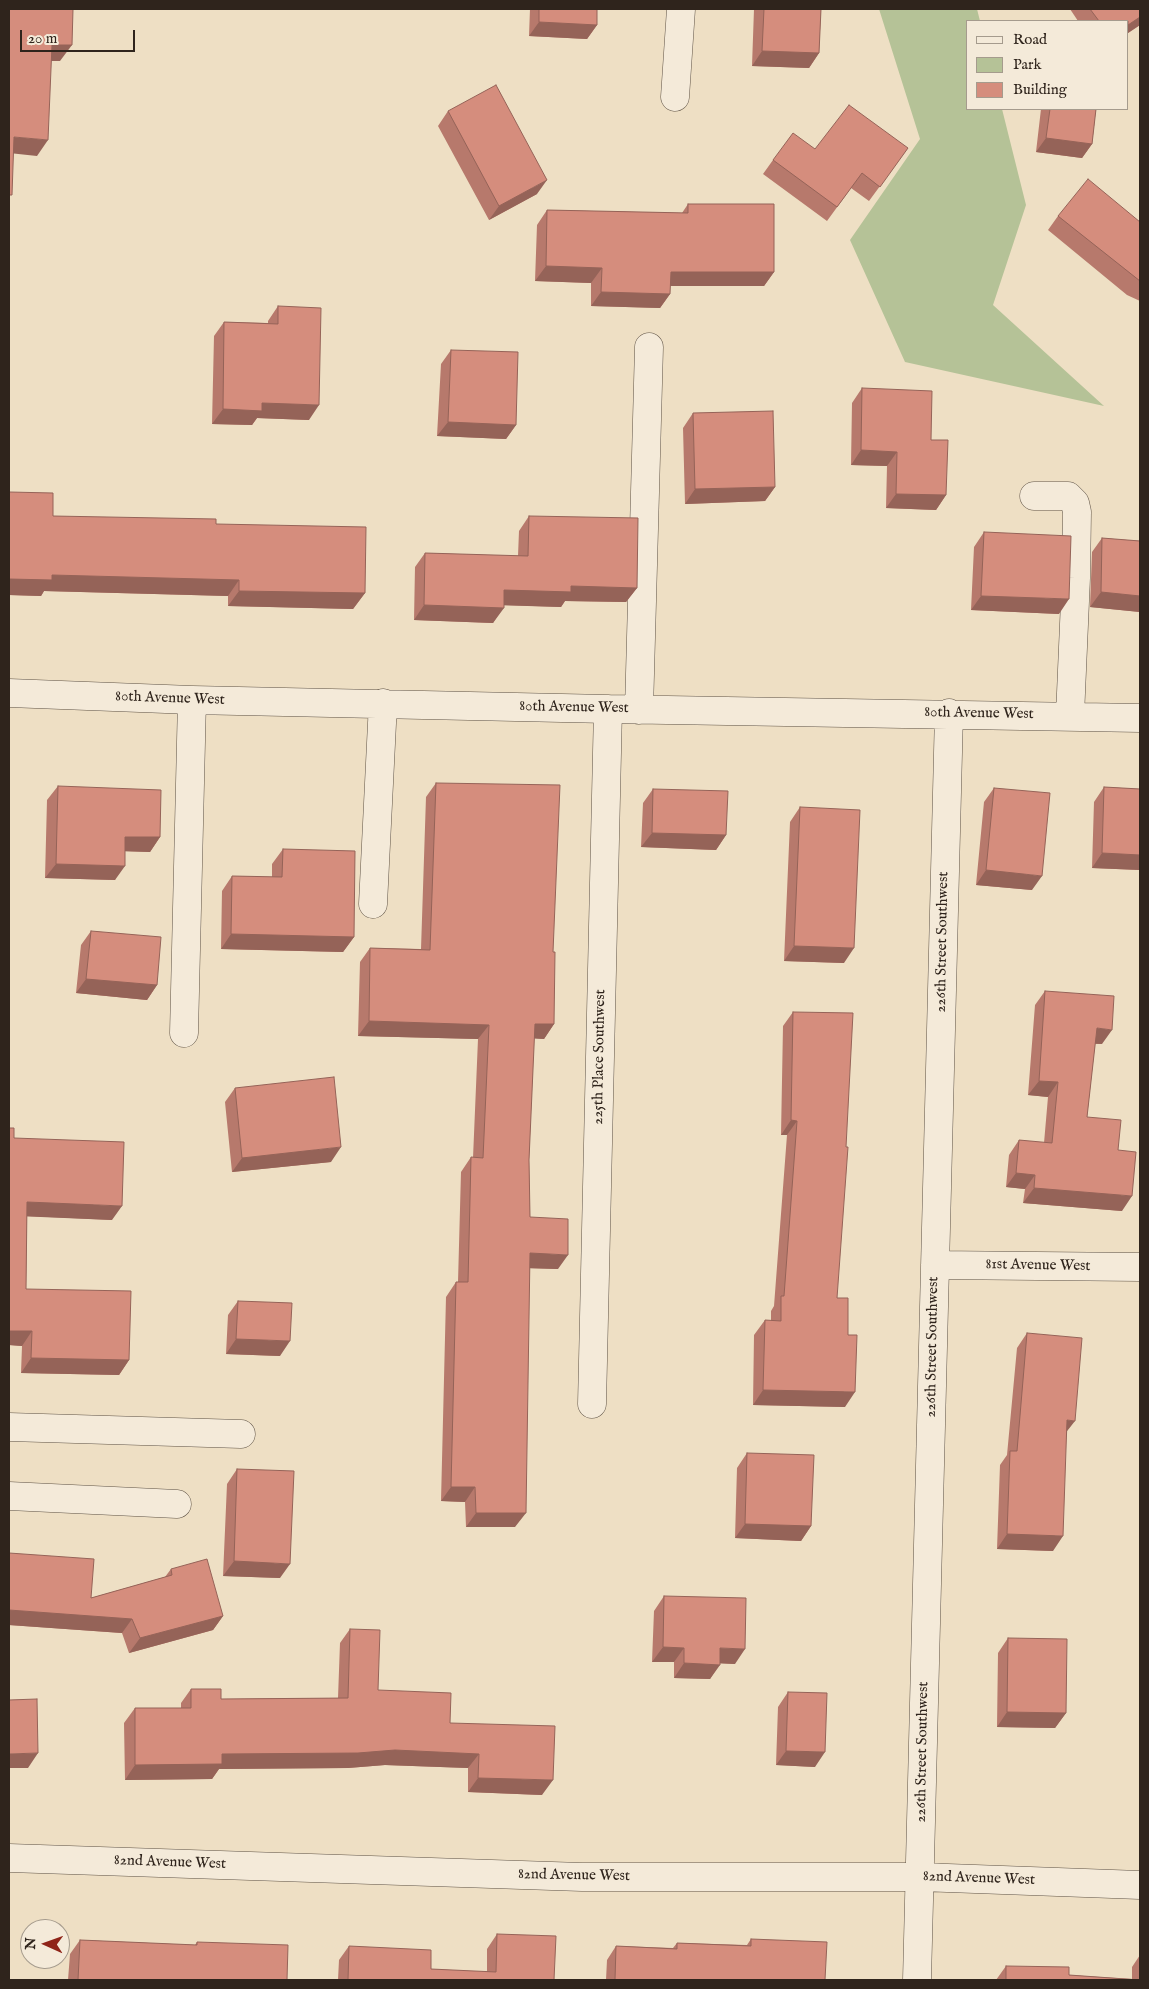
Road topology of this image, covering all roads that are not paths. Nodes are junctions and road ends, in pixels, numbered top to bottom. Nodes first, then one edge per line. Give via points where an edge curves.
1 (681, 9) edge
2 (675, 97) dead end
3 (649, 347) dead end
4 (1034, 496) dead end
5 (9, 694) edge
6 (192, 700) junction
7 (383, 704) junction
8 (608, 709) junction
9 (639, 710) junction
10 (948, 713) junction
11 (1070, 716) junction
12 (1140, 718) edge
13 (373, 904) dead end
14 (184, 1033) dead end
15 (935, 1265) junction
16 (1140, 1267) edge
17 (592, 1404) dead end
18 (9, 1427) edge
19 (241, 1434) dead end
20 (9, 1496) edge
21 (177, 1504) dead end
22 (9, 1858) edge
23 (920, 1877) junction
24 (1140, 1885) edge
25 (917, 1980) edge

1 - 2 street
3 - 9 street
4 - 11 street via 1068,496 1075,503 1077,512
5 - 6 street, 80th Avenue West
6 - 7 street, 80th Avenue West
6 - 14 street
7 - 8 street, 80th Avenue West
7 - 13 street
8 - 9 street, 80th Avenue West
8 - 17 street, 225th Place Southwest
9 - 10 street, 80th Avenue West
10 - 11 street, 80th Avenue West
10 - 15 street, 226th Street Southwest
11 - 12 street, 80th Avenue West
15 - 16 street, 81st Avenue West
15 - 23 street, 226th Street Southwest
18 - 19 street
20 - 21 street
22 - 23 street, 82nd Avenue West via 582,1877
23 - 24 street, 82nd Avenue West
23 - 25 street, 226th Street Southwest

